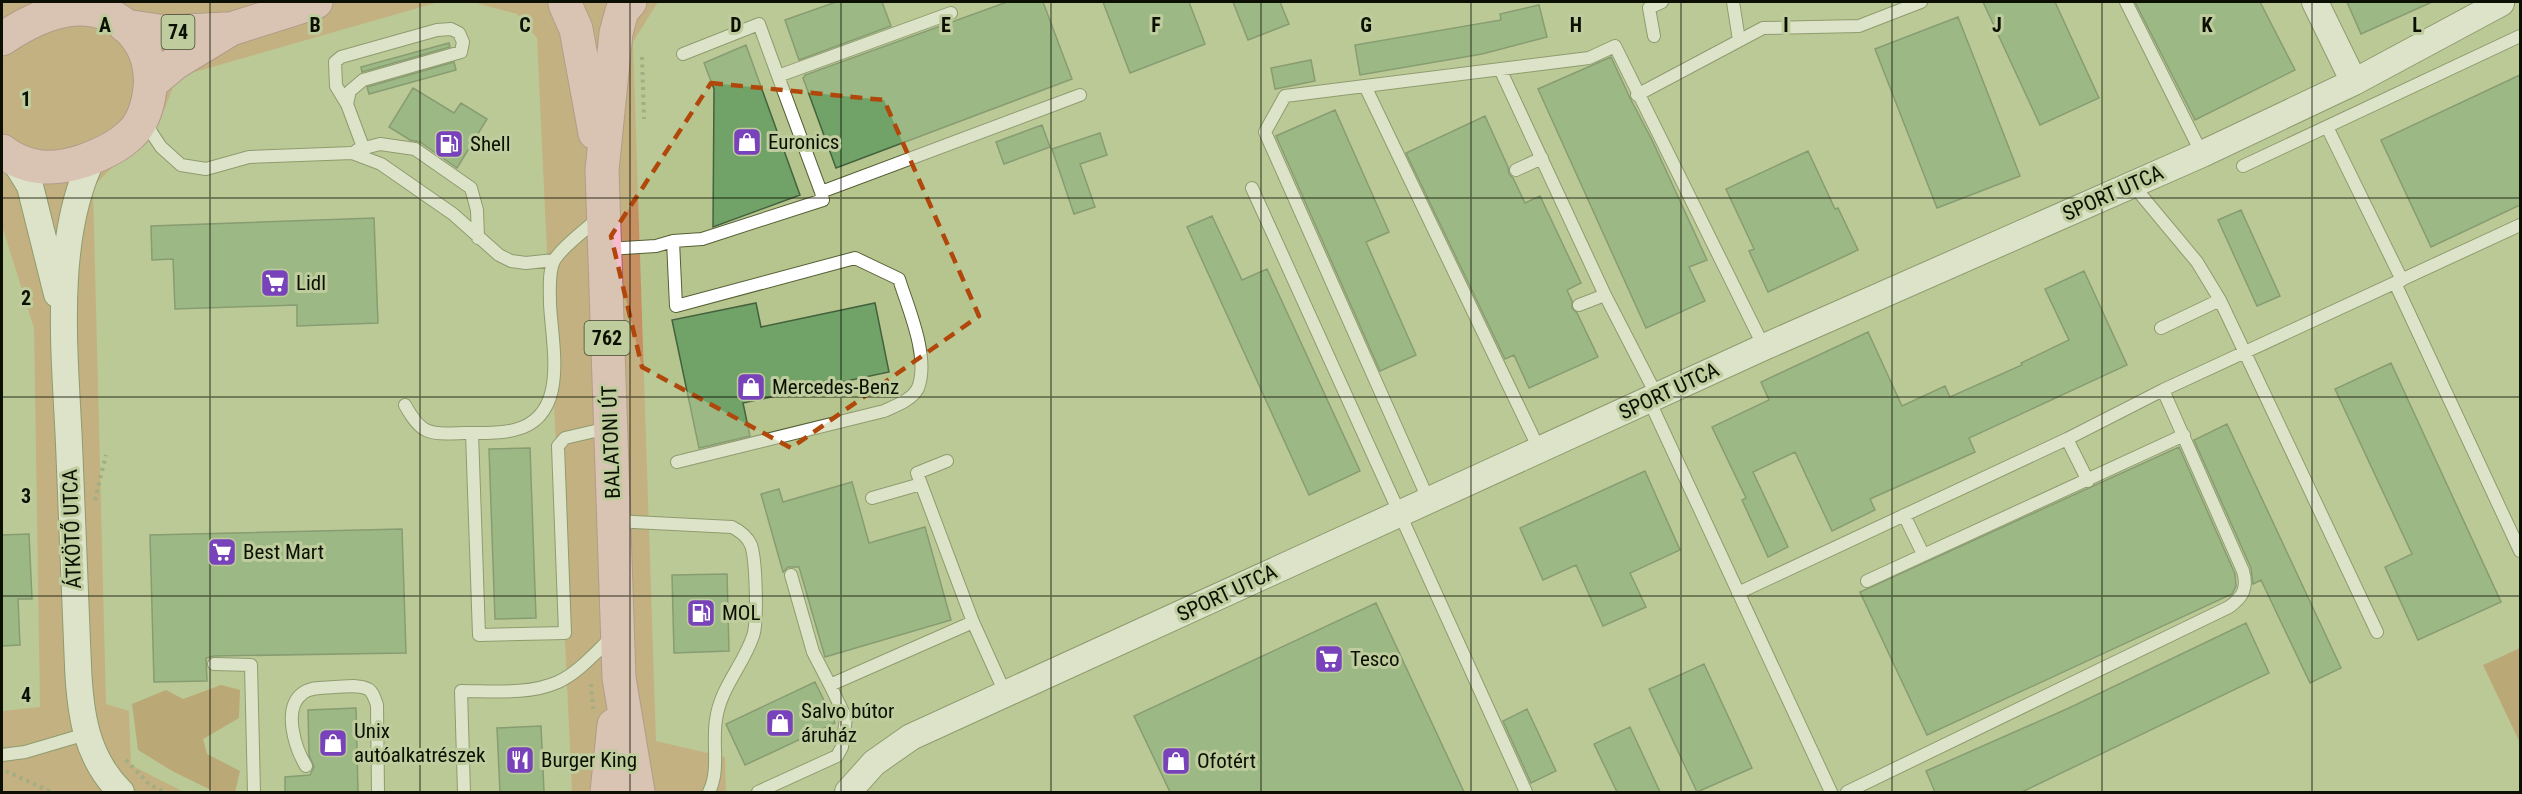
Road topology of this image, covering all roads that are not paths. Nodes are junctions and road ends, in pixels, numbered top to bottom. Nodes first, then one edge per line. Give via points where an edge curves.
1 (315, 2) edge
2 (624, 2) edge
3 (630, 2) edge
4 (1662, 2) edge
5 (1733, 2) edge
6 (1921, 2) edge
7 (2126, 2) edge
8 (2315, 2) edge
9 (2502, 2) edge
10 (562, 3) edge
11 (92, 6) edge
12 (40, 11) edge
13 (951, 13) dead end
14 (125, 26) junction
15 (231, 29) junction
16 (1654, 36) dead end
17 (2520, 36) edge
18 (2, 39) edge
19 (1739, 40) junction
20 (683, 54) dead end
21 (1500, 69) junction
22 (778, 76) junction
23 (2354, 82) junction
24 (1365, 86) junction
25 (1080, 95) dead end
26 (1637, 95) junction
27 (148, 97) junction
28 (346, 104) junction
29 (2327, 127) junction
30 (358, 150) junction
31 (2202, 154) junction
32 (8, 156) edge
33 (93, 157) junction
34 (1542, 158) junction
35 (2243, 166) dead end
36 (602, 170) junction
37 (1516, 170) dead end
38 (2132, 184) junction
39 (1252, 188) dead end
40 (821, 192) junction
41 (603, 213) junction
42 (2520, 225) edge
43 (478, 238) junction
44 (674, 241) junction
45 (604, 249) junction
46 (554, 260) junction
47 (2399, 282) junction
48 (1605, 295) junction
49 (2220, 300) junction
50 (1579, 305) dead end
51 (64, 324) junction
52 (2161, 328) dead end
53 (1764, 347) junction
54 (2246, 353) junction
55 (2163, 390) junction
56 (1653, 398) junction
57 (405, 405) dead end
58 (610, 428) junction
59 (472, 433) junction
60 (2184, 435) junction
61 (2067, 439) junction
62 (1540, 452) junction
63 (677, 462) dead end
64 (947, 462) dead end
65 (2088, 480) junction
66 (921, 484) junction
67 (872, 498) dead end
68 (1430, 501) junction
69 (1398, 515) junction
70 (1904, 515) junction
71 (614, 521) junction
72 (2520, 551) edge
73 (1923, 554) junction
74 (791, 575) dead end
75 (1867, 580) dead end
76 (1738, 593) junction
77 (973, 622) junction
78 (617, 632) junction
79 (2377, 633) dead end
80 (214, 664) dead end
81 (619, 678) junction
82 (830, 685) junction
83 (1006, 695) junction
84 (86, 734) junction
85 (2, 755) edge
86 (306, 766) dead end
87 (121, 792) edge
88 (254, 792) edge
89 (378, 792) edge
90 (464, 792) edge
91 (607, 792) edge
92 (638, 792) edge
93 (710, 792) edge
94 (758, 792) edge
95 (848, 792) edge
96 (1526, 792) edge
97 (1831, 792) edge
98 (1847, 792) edge

1 - 15 main road, 74
2 - 10 main road via 590,10
3 - 36 main road, BALATONI ÚT / 762 via 622,11 616,33
4 - 16 lane via 1649,8
5 - 19 lane
6 - 19 lane via 1859,26 1763,28
7 - 31 lane
8 - 23 street
9 - 23 street, SPORT UTCA
10 - 36 main road, BALATONI ÚT / 762 via 576,29
11 - 12 main road, 74
11 - 14 main road, 74
12 - 18 main road, 74
13 - 22 lane
14 - 15 main road, 74 via 166,32
14 - 27 main road, 74 via 146,50 151,67
15 - 27 main road, 74 via 175,63
17 - 29 lane
19 - 26 lane
20 - 22 lane via 759,24
21 - 24 lane
21 - 26 lane via 1589,58 1614,46
21 - 34 lane
22 - 40 lane
23 - 31 street, SPORT UTCA
24 - 62 lane
24 - 68 lane via 1285,96 1265,132
25 - 40 lane
26 - 53 lane
27 - 30 lane via 151,132 181,165 206,169 249,157
27 - 33 main road, 74 via 131,134
28 - 28 lane via 335,80 335,62 341,57 437,30 459,33 461,52 363,80 350,91
28 - 30 lane
29 - 35 lane
29 - 47 lane
30 - 43 lane via 453,214
30 - 43 lane via 380,144 415,148 471,188
31 - 38 street, SPORT UTCA
32 - 33 main road, 74 via 30,167 54,168
32 - 51 street, ÁTKÖTŐ UTCA via 30,186
33 - 51 street, ÁTKÖTŐ UTCA via 74,207
34 - 37 lane
34 - 48 lane
36 - 41 main road, BALATONI ÚT / 762
38 - 49 lane via 2198,262
38 - 53 street, SPORT UTCA
39 - 69 lane
40 - 44 lane via 823,200 812,204 702,239
41 - 45 main road, BALATONI ÚT / 762
41 - 46 lane
42 - 47 lane
43 - 46 lane via 511,261
44 - 45 lane
44 - 63 lane via 676,306 855,258 899,279 921,354 918,388 904,402 884,411
45 - 58 main road, BALATONI ÚT / 762
46 - 59 lane via 550,287 554,388 548,407 534,422 514,430
47 - 54 lane
47 - 72 lane
48 - 50 lane
48 - 56 lane
49 - 52 lane
49 - 54 lane
51 - 84 street, ÁTKÖTŐ UTCA via 79,690
53 - 56 street, SPORT UTCA
54 - 55 lane
54 - 79 lane
55 - 60 lane
55 - 61 lane
56 - 62 street, SPORT UTCA
56 - 76 lane
57 - 59 lane via 424,431
58 - 59 lane via 565,438 558,446 565,633 479,635
58 - 71 main road, BALATONI ÚT / 762
60 - 65 lane
60 - 98 lane via 2244,571 2242,596 2218,612
61 - 65 lane
61 - 70 lane
62 - 68 street, SPORT UTCA
64 - 66 lane via 917,473
65 - 73 lane
66 - 67 lane
66 - 77 lane
68 - 69 street, SPORT UTCA
69 - 83 street, SPORT UTCA
69 - 96 lane
70 - 73 lane
70 - 76 lane
71 - 78 main road, BALATONI ÚT / 762
71 - 93 lane via 732,527 742,532 751,546 758,617 753,637 718,711 715,781
73 - 75 lane
74 - 82 lane via 813,652
76 - 97 lane
77 - 82 lane
77 - 83 lane
78 - 81 main road, BALATONI ÚT / 762
78 - 90 lane via 559,682 533,690 461,691
80 - 88 lane via 251,664
81 - 91 main road, BALATONI ÚT / 762
81 - 92 main road, BALATONI ÚT / 762
82 - 94 lane via 846,717 837,756
83 - 95 street, SPORT UTCA via 911,737 874,763
84 - 85 lane
84 - 87 street, ÁTKÖTŐ UTCA via 101,768
86 - 89 lane via 294,733 292,715 298,698 311,689 368,689 377,705

